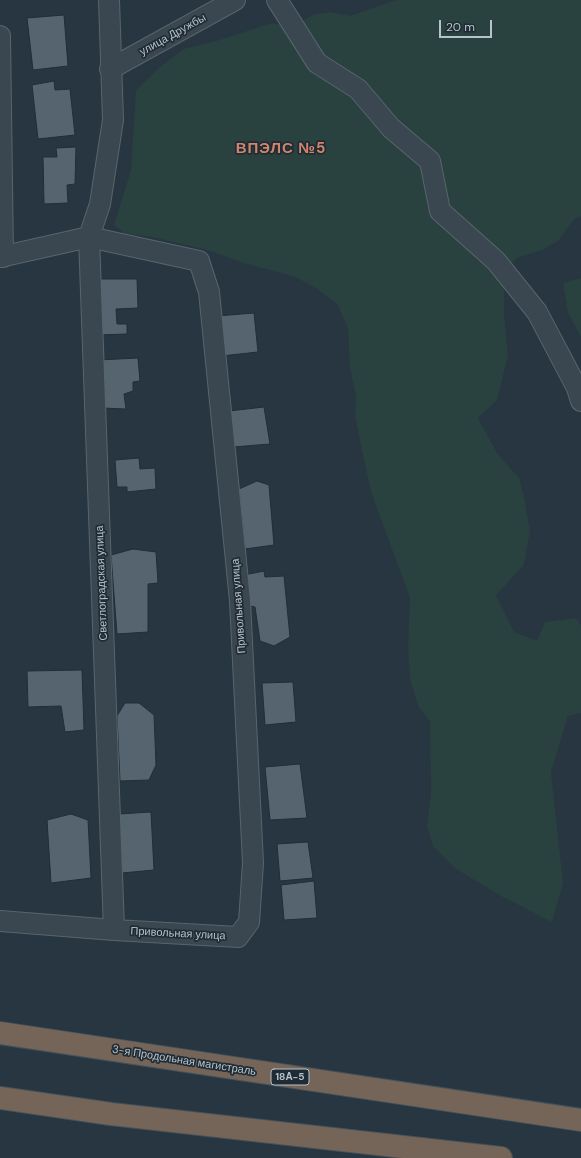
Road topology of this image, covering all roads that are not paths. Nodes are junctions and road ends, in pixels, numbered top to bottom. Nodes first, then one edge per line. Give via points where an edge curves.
1 (109, 0) edge
2 (235, 0) edge
3 (277, 0) edge
4 (0, 36) edge
5 (110, 70) junction
6 (89, 237) junction
7 (2, 257) edge
8 (581, 401) edge
9 (0, 921) edge
10 (114, 930) junction
11 (0, 1033) edge
12 (0, 1098) edge
13 (581, 1120) edge
14 (501, 1158) edge

1 - 5 street
2 - 5 street, улица Дружбы
3 - 8 street via 318,63 358,89 391,128 430,161 440,211 496,260 537,312 577,388
4 - 7 street
5 - 6 street via 113,120 100,204
6 - 7 street
6 - 10 street, Светлоградская улица
6 - 10 street, Привольная улица via 199,261 209,292 240,601 253,863 250,922 238,937
9 - 10 street
11 - 13 highway, 3-я Продольная магистраль / 18А-5
12 - 14 highway via 111,1114

